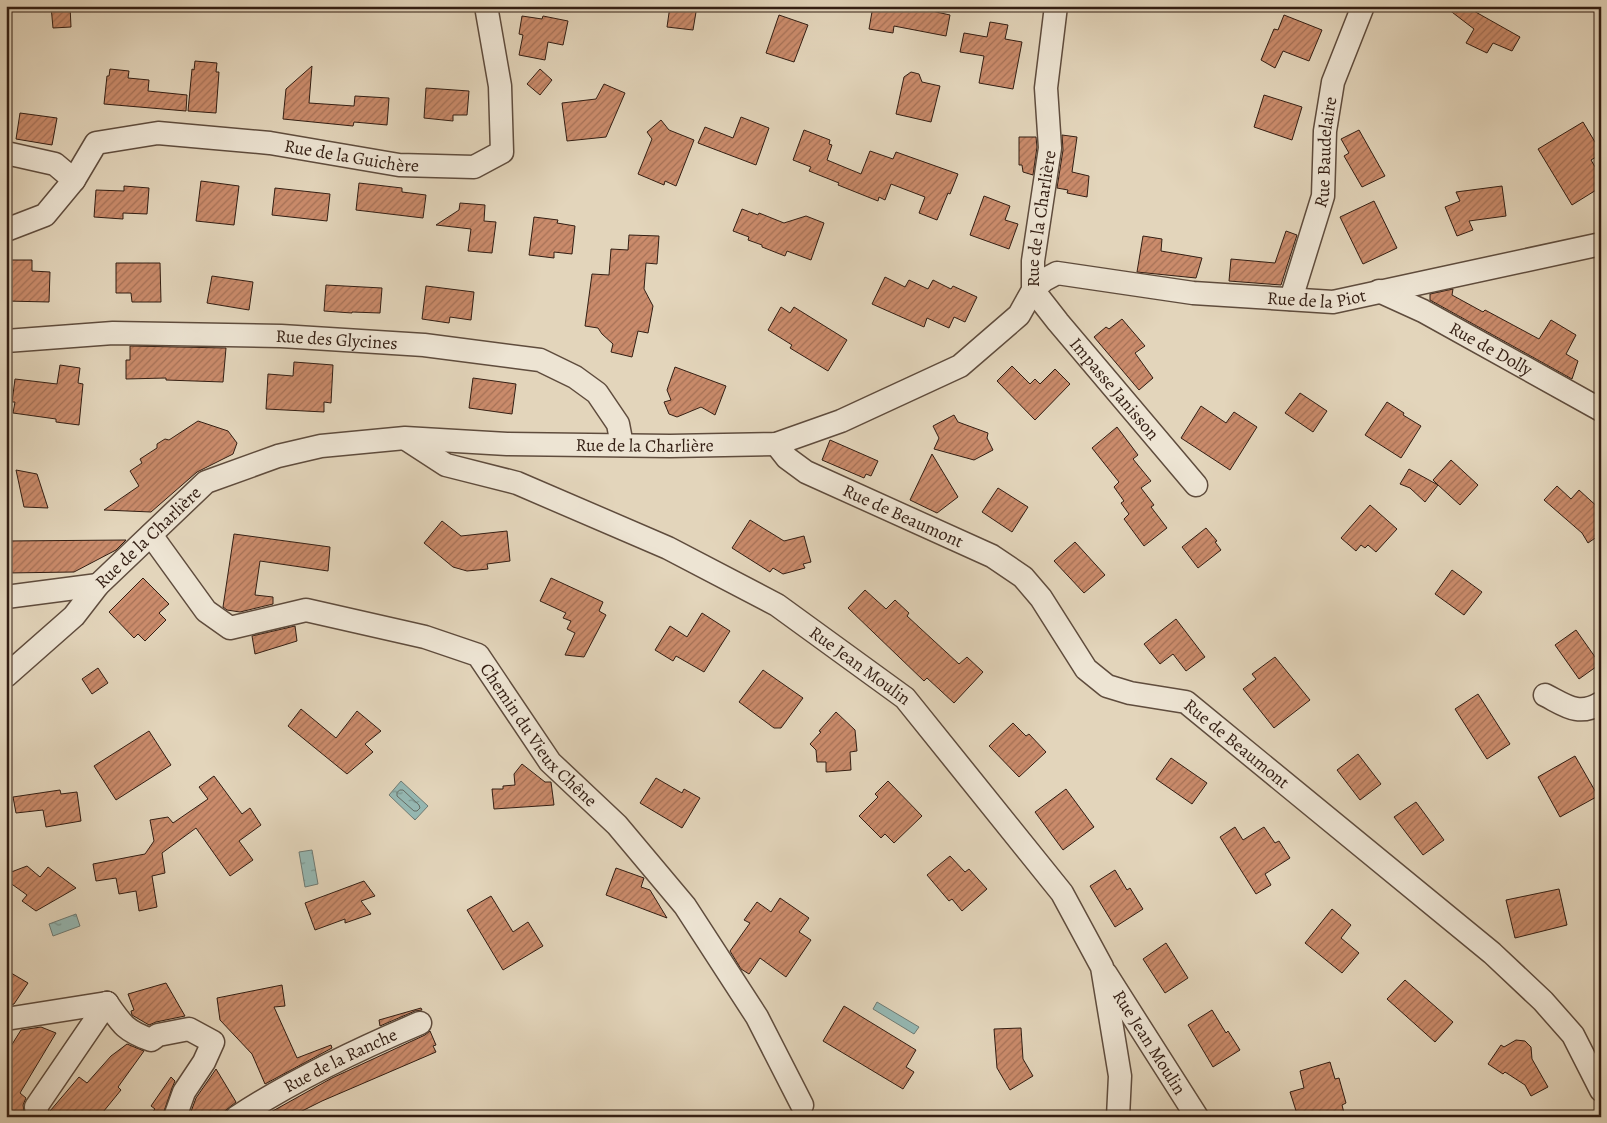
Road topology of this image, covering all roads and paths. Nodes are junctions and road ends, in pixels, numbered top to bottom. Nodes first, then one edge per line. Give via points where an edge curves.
1 (486, 6) edge
2 (1056, 6) edge
3 (1363, 6) edge
4 (6, 153) edge
5 (74, 180) junction
6 (6, 230) edge
7 (1601, 244) edge
8 (1033, 290) junction
9 (1379, 291) junction
10 (1291, 299) junction
11 (6, 341) edge
12 (1601, 410) edge
13 (405, 438) junction
14 (507, 444) junction
15 (776, 444) junction
16 (622, 446) junction
17 (517, 482) junction
18 (1196, 486) dead end
19 (151, 535) junction
20 (98, 585) junction
21 (6, 596) edge
22 (6, 676) edge
23 (1545, 695) dead end
24 (1601, 703) edge
25 (1102, 967) junction
26 (107, 1003) junction
27 (6, 1019) edge
28 (420, 1023) dead end
29 (1601, 1090) edge
30 (802, 1106) dead end
31 (37, 1112) edge
32 (175, 1117) edge
33 (237, 1117) edge
34 (1118, 1117) edge
35 (1197, 1117) edge

1 - 5 street, Rue de la Guichère via 500,86 502,152 474,167 399,165 270,143 158,133 96,143
2 - 8 street, Rue de la Charlière via 1046,88 1050,148 1033,261
3 - 10 street, Rue Baudelaire via 1333,82 1325,131 1323,196
4 - 5 street via 55,164
5 - 6 street via 45,215
7 - 9 street, Rue de la Piot
8 - 10 street, Rue de la Piot via 1057,273 1193,293
8 - 15 street, Rue de la Charlière via 1019,315 960,366 841,422
8 - 18 street, Impasse Janisson
9 - 10 street, Rue de la Piot via 1334,302
9 - 12 street, Rue de Dolly via 1423,311
11 - 16 street, Rue des Glycines via 113,333 281,336 424,344 540,360 575,377 597,393 618,424
13 - 14 street, Rue de la Charlière
13 - 17 street, Rue Jean Moulin via 446,465
13 - 19 street, Rue de la Charlière via 321,446 278,456 206,482
14 - 16 street, Rue de la Charlière
14 - 17 street via 507,468
15 - 16 street, Rue de la Charlière
15 - 29 street, Rue de Beaumont via 787,458 806,472 992,556 1023,577 1042,598 1086,669 1107,686 1186,702 1492,954 1543,1001 1573,1035
17 - 25 street, Rue Jean Moulin via 668,548 778,605 905,698 1062,894
19 - 20 street, Rue de la Charlière
19 - 30 street, Chemin du Vieux Chêne via 206,611 230,628 306,610 425,637 478,655 550,762 618,825 685,906 757,1017
20 - 21 street
20 - 22 street, Rue de la Charlière via 74,616
23 - 24 street via 1575,710
25 - 34 street, Rue Jean Moulin via 1120,1076
25 - 35 street, Rue Jean Moulin
26 - 27 street
26 - 31 street
26 - 32 street via 123,1026 151,1040 158,1035 189,1029 213,1042 184,1092
28 - 33 street, Rue de la Ranche via 314,1071

